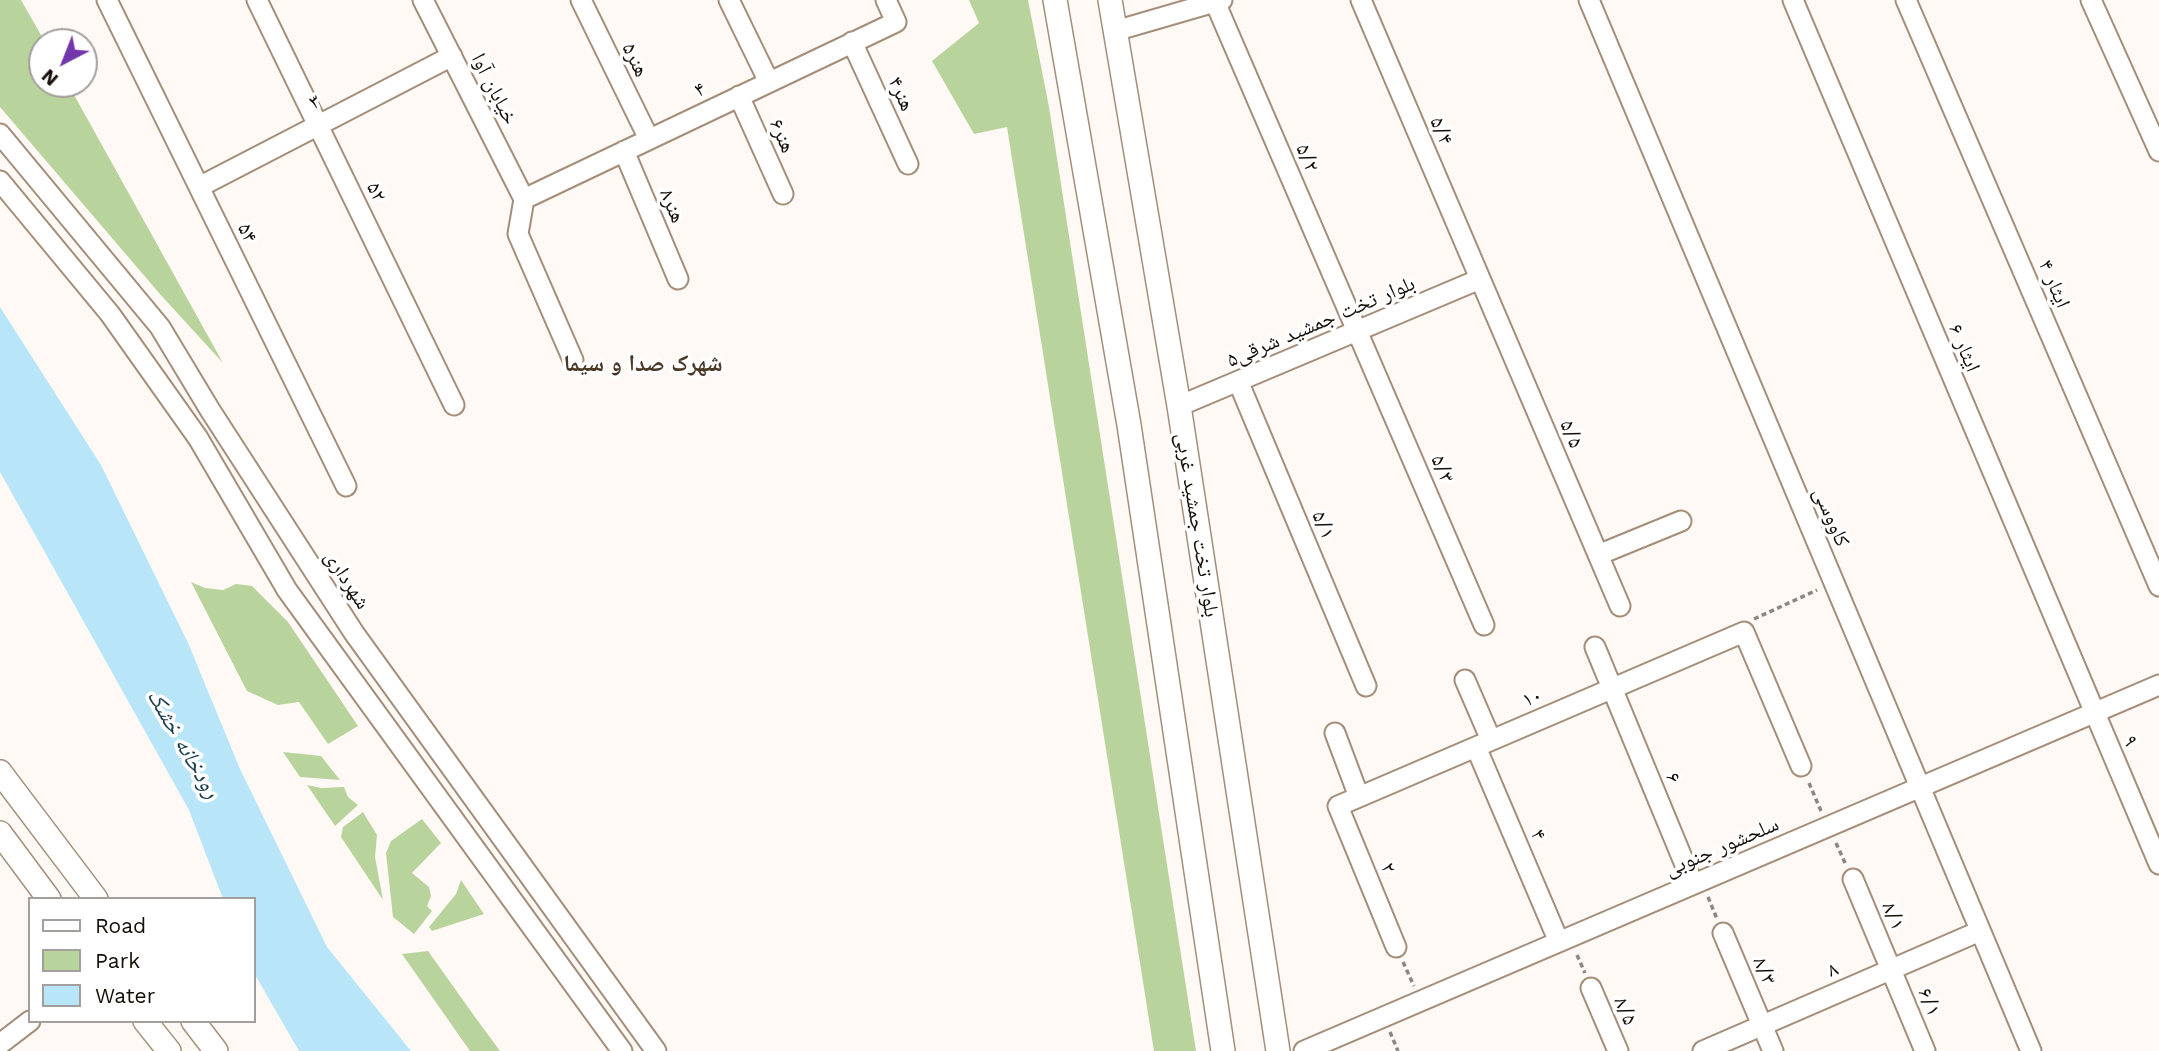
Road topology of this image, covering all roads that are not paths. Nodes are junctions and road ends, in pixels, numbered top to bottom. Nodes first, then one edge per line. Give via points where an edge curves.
1 (107, 0) edge
2 (257, 0) edge
3 (423, 0) edge
4 (581, 0) edge
5 (729, 0) edge
6 (886, 0) edge
7 (1055, 0) edge
8 (1110, 0) edge
9 (1361, 0) edge
10 (1588, 0) edge
11 (1793, 0) edge
12 (1906, 0) edge
13 (2091, 0) edge
14 (1219, 1) edge
15 (1169, 7) edge
16 (1115, 31) junction
17 (852, 42) junction
18 (452, 56) junction
19 (769, 82) junction
20 (739, 96) junction
21 (318, 126) junction
22 (0, 134) edge
23 (649, 139) junction
24 (624, 151) junction
25 (2159, 151) edge
26 (908, 164) dead end
27 (0, 181) edge
28 (199, 187) junction
29 (783, 194) dead end
30 (524, 199) junction
31 (678, 279) dead end
32 (1480, 279) junction
33 (1357, 331) junction
34 (573, 360) dead end
35 (1238, 381) junction
36 (454, 405) dead end
37 (1179, 406) junction
38 (346, 486) dead end
39 (1681, 521) dead end
40 (1598, 555) junction
41 (2159, 586) edge
42 (1620, 606) dead end
43 (1484, 625) dead end
44 (1595, 647) dead end
45 (1465, 680) dead end
46 (2159, 685) edge
47 (1366, 686) dead end
48 (1612, 688) junction
49 (2093, 713) junction
50 (1335, 733) dead end
51 (1483, 743) junction
52 (1801, 766) dead end
53 (0, 772) edge
54 (1920, 787) junction
55 (1359, 797) junction
56 (1338, 806) joint
57 (0, 833) edge
58 (2159, 864) edge
59 (1853, 879) dead end
60 (1697, 883) junction
61 (48, 897) edge
62 (94, 897) edge
63 (1980, 931) junction
64 (1723, 933) road end
65 (1564, 940) junction
66 (1396, 947) road end
67 (1891, 970) junction
68 (1591, 988) road end
69 (28, 1023) edge
70 (147, 1023) edge
71 (195, 1023) edge
72 (1762, 1026) junction
73 (0, 1044) edge
74 (169, 1051) edge
75 (216, 1051) edge
76 (622, 1051) edge
77 (656, 1051) edge
78 (1223, 1051) edge
79 (1278, 1051) edge
80 (1304, 1051) edge
81 (1618, 1051) edge
82 (1703, 1051) edge
83 (1773, 1051) edge
84 (1925, 1051) edge
85 (2031, 1051) edge

1 - 28 street, ۵۴
2 - 21 street, ۵۲
3 - 18 street, خیابان آوا
4 - 23 street, هنر۵
5 - 19 street
6 - 17 street, ۴ via 896,22
7 - 78 main road via 1129,425
8 - 16 main road, بلوار تخت جمشید غربی
9 - 32 street, ۵/۴
10 - 54 street, کاووسی
11 - 49 street, ایثار ۶
12 - 41 street, ایثار ۴
13 - 25 street
14 - 15 street
14 - 33 street, ۵/۲
15 - 16 street
16 - 37 main road, بلوار تخت جمشید غربی
17 - 19 street, ۴
17 - 26 street, هنر۴
18 - 21 street, ۳
18 - 30 street, خیابان آوا
19 - 20 street, ۴
20 - 23 street, ۴
20 - 29 street, هنر۶
21 - 28 street, ۳
21 - 36 street, ۵۲
22 - 77 street, شهرداری via 160,327 354,633
23 - 24 street, ۴
24 - 30 street, ۴
24 - 31 street, هنر۸
27 - 76 street via 110,314 198,438 287,590
28 - 38 street, ۵۴
30 - 34 street via 518,234
32 - 33 street, بلوار تخت جمشید شرقی۵
32 - 40 street, ۵/۵
33 - 35 street, بلوار تخت جمشید شرقی۵
33 - 43 street, ۵/۳
35 - 37 street, بلوار تخت جمشید شرقی۵
35 - 47 street, ۵/۱
37 - 79 main road, بلوار تخت جمشید غربی
39 - 40 street
40 - 42 street, ۵/۵
44 - 48 street, ۶
45 - 51 street, ۴
46 - 49 street, سلحشور جنوبی
48 - 51 street, ۱۰
48 - 52 street, ۱۰ via 1744,632
48 - 60 street, ۶
49 - 54 street, سلحشور جنوبی
49 - 58 street, ۹
50 - 55 street
51 - 55 street, ۱۰
51 - 65 street, ۴
53 - 62 main road
54 - 60 street, سلحشور جنوبی
54 - 63 street, کاووسی
55 - 56 street, ۱۰
56 - 66 street, ۲
57 - 61 main road
59 - 67 street, ۸/۱
60 - 65 street, سلحشور جنوبی
63 - 67 street, ۸
63 - 85 street, کاووسی
64 - 72 street, ۸/۳
65 - 80 street, سلحشور جنوبی
67 - 72 street, ۸
67 - 84 street, ۶/۱
68 - 81 street, ۸/۵
69 - 73 street
70 - 74 main road
71 - 75 main road
72 - 82 street, ۸
72 - 83 street, ۸/۳

